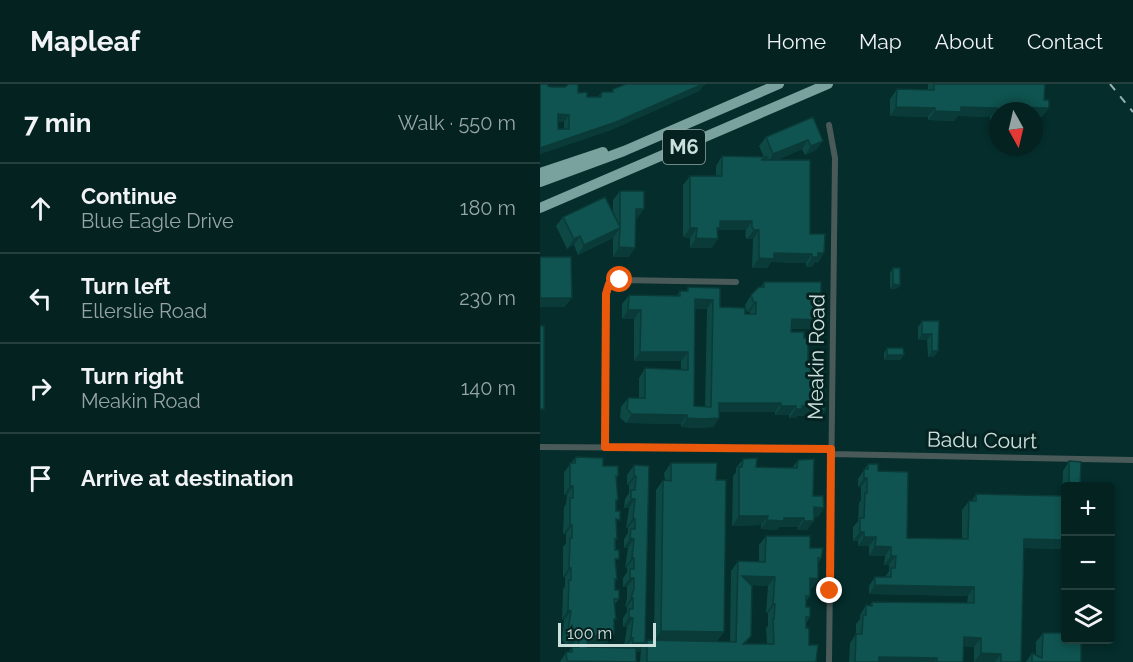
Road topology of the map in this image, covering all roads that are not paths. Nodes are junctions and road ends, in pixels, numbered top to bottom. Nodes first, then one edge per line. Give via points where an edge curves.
1 (779, 84) edge
2 (828, 84) edge
3 (829, 125) dead end
4 (663, 134) junction
5 (540, 173) edge
6 (540, 182) edge
7 (540, 208) edge
8 (736, 282) dead end
9 (540, 447) edge
10 (605, 447) junction
11 (831, 452) junction
12 (1133, 460) edge
13 (829, 662) edge

1 - 4 highway, M6
2 - 7 highway, M6
3 - 11 street, Meakin Road via 836,158
4 - 5 highway via 634,140
4 - 6 highway, M6
8 - 10 street via 620,280 609,284
9 - 10 street, Badu Court
10 - 11 street, Badu Court
11 - 12 street, Badu Court
11 - 13 street, Meakin Road

